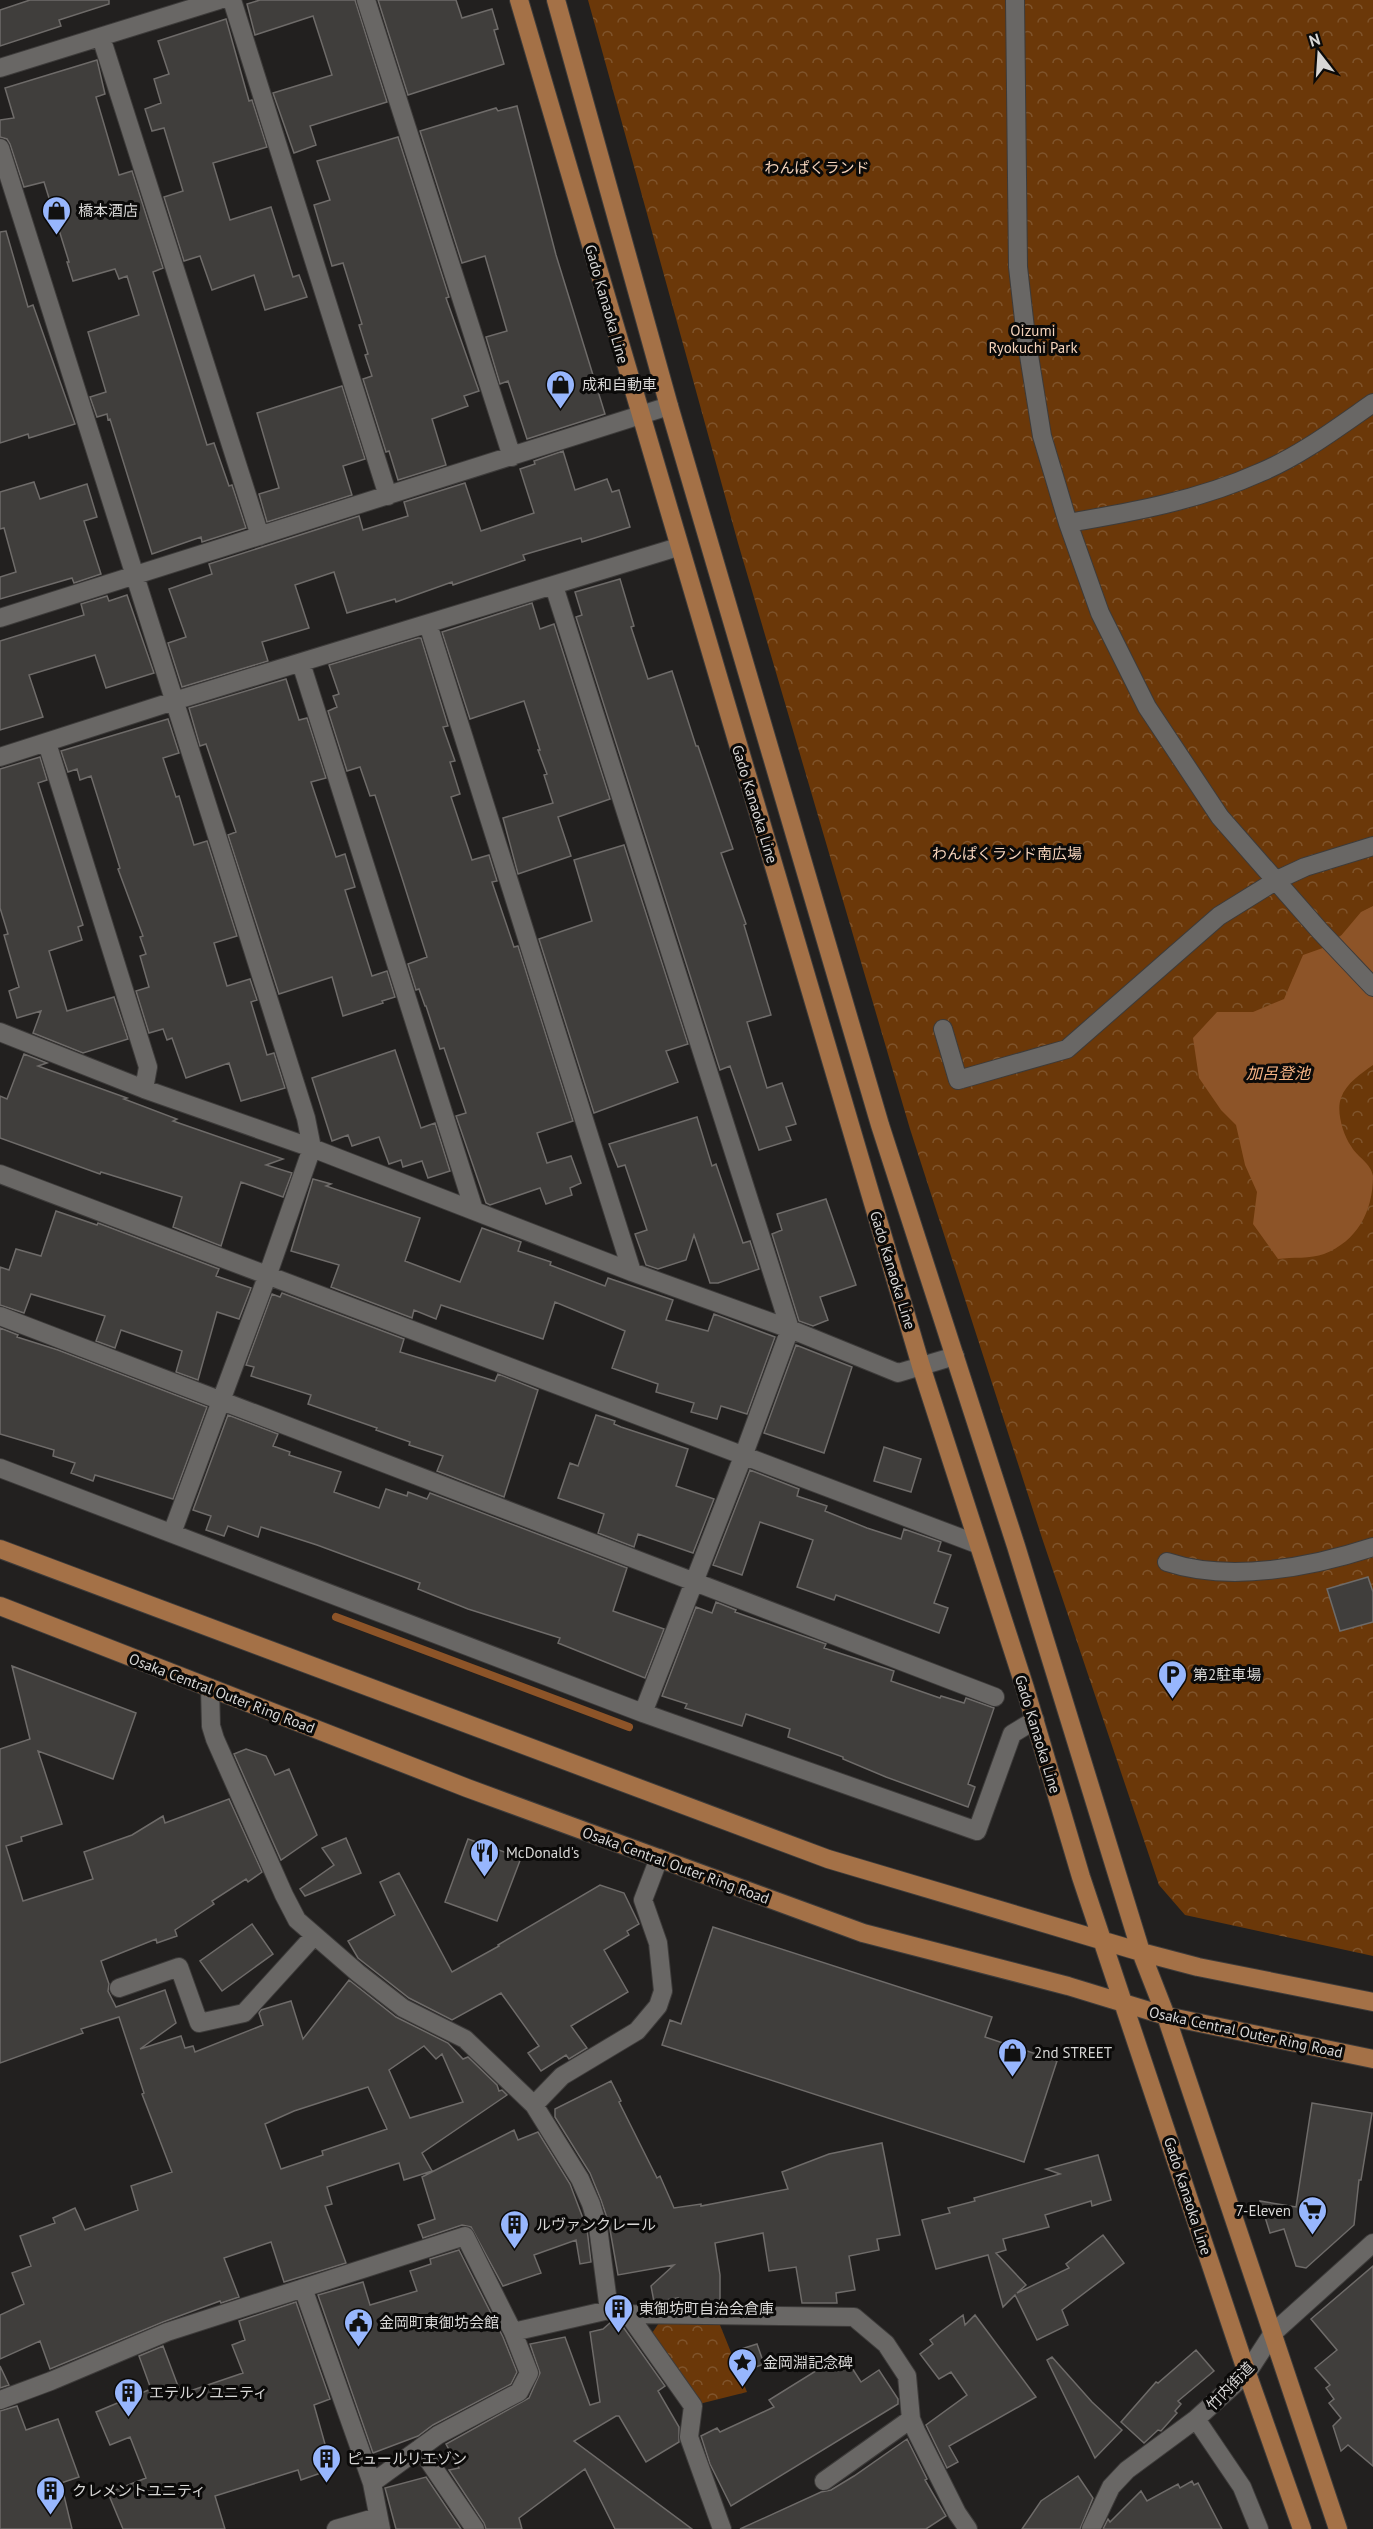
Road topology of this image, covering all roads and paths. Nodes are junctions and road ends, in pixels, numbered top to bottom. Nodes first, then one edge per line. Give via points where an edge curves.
1 (219, 0) edge
2 (232, 0) edge
3 (366, 0) edge
4 (519, 0) edge
5 (556, 0) edge
6 (1015, 0) edge
7 (101, 37) junction
8 (0, 68) edge
9 (0, 148) edge
10 (1373, 403) edge
11 (669, 406) junction
12 (639, 415) junction
13 (512, 456) junction
14 (388, 496) junction
15 (1068, 523) junction
16 (260, 536) junction
17 (678, 547) junction
18 (134, 576) junction
19 (554, 586) junction
20 (1, 616) edge
21 (428, 624) junction
22 (301, 663) junction
23 (174, 701) junction
24 (47, 743) junction
25 (0, 758) edge
26 (1373, 846) edge
27 (1276, 880) junction
28 (1373, 987) edge
29 (943, 1029) dead end
30 (0, 1032) edge
31 (144, 1089) junction
32 (312, 1148) junction
33 (0, 1174) edge
34 (474, 1210) junction
35 (632, 1272) junction
36 (268, 1274) junction
37 (0, 1316) edge
38 (790, 1329) junction
39 (954, 1356) junction
40 (921, 1366) junction
41 (221, 1400) junction
42 (744, 1454) junction
43 (0, 1468) edge
44 (172, 1533) junction
45 (977, 1544) junction
46 (1373, 1547) edge
47 (0, 1549) edge
48 (1167, 1562) dead end
49 (695, 1581) junction
50 (0, 1606) edge
51 (210, 1688) junction
52 (995, 1697) dead end
53 (643, 1713) junction
54 (1035, 1720) junction
55 (659, 1858) junction
56 (314, 1936) junction
57 (1102, 1940) junction
58 (1141, 1952) junction
59 (119, 1988) dead end
60 (1373, 2001) edge
61 (1124, 2003) junction
62 (1166, 2016) junction
63 (1373, 2059) edge
64 (534, 2104) junction
65 (1373, 2243) edge
66 (303, 2288) junction
67 (609, 2310) junction
68 (628, 2314) junction
69 (513, 2332) junction
70 (1273, 2333) junction
71 (1246, 2373) junction
72 (0, 2400) edge
73 (911, 2419) junction
74 (1196, 2419) junction
75 (420, 2448) junction
76 (824, 2481) dead end
77 (372, 2483) junction
78 (380, 2523) edge
79 (336, 2529) edge
80 (475, 2529) edge
81 (722, 2529) edge
82 (968, 2529) edge
83 (1091, 2529) edge
84 (1259, 2529) edge
85 (1302, 2529) edge
86 (1338, 2529) edge

1 - 7 street
2 - 14 street
3 - 13 street
4 - 12 main road, Gado Kanaoka Line
5 - 11 main road, Gado Kanaoka Line
6 - 15 street via 1018,267 1042,436
7 - 8 street
7 - 16 street
9 - 18 street
10 - 15 street via 1322,439 1260,473 1200,495
11 - 12 street
11 - 39 main road, Gado Kanaoka Line via 880,1125
12 - 13 street
12 - 17 main road, Gado Kanaoka Line
13 - 14 street
14 - 16 street
15 - 27 street via 1100,613 1147,708 1220,817
16 - 18 street
17 - 19 street
17 - 40 main road, Gado Kanaoka Line
18 - 20 street
18 - 23 street
19 - 21 street
19 - 38 street
21 - 22 street
21 - 35 street
22 - 23 street
22 - 34 street
23 - 24 street
23 - 32 street via 306,1118
24 - 25 street
24 - 31 street via 148,1067
26 - 27 street
27 - 28 street
27 - 29 street via 1219,916 1067,1049 958,1080
30 - 31 street
31 - 32 street
32 - 34 street
32 - 36 street
33 - 36 street
34 - 35 street
35 - 38 street
36 - 41 street
36 - 42 street
37 - 41 street
38 - 40 street via 898,1373
38 - 42 street
39 - 40 street
39 - 58 main road, Gado Kanaoka Line
40 - 45 main road, Gado Kanaoka Line
41 - 44 street
41 - 49 street
42 - 45 street
42 - 49 street
43 - 44 street
44 - 53 street
45 - 54 main road, Gado Kanaoka Line
46 - 48 street via 1326,1562 1281,1569 1207,1572
47 - 57 main road via 828,1859
49 - 52 street
49 - 53 street
50 - 51 main road, Osaka Central Outer Ring Road
51 - 55 main road, Osaka Central Outer Ring Road
51 - 56 street via 215,1739 284,1895 297,1920
53 - 54 street via 977,1831 1012,1734
54 - 57 main road, Gado Kanaoka Line
55 - 61 main road, Osaka Central Outer Ring Road via 863,1933
55 - 64 street via 643,1900 658,1943 663,1991 658,2006 637,2031 562,2076
56 - 59 street via 244,2013 199,2023 178,1967
56 - 64 street via 403,2008 465,2039
57 - 58 main road
57 - 61 main road, Gado Kanaoka Line
58 - 60 main road
58 - 62 main road, Gado Kanaoka Line
61 - 62 main road, Osaka Central Outer Ring Road
61 - 71 main road, Gado Kanaoka Line
62 - 63 main road, Osaka Central Outer Ring Road
62 - 70 main road, Gado Kanaoka Line
64 - 67 street via 591,2204 598,2227
65 - 70 street, 竹内街道
66 - 69 street via 465,2236
66 - 72 street via 167,2332
66 - 77 street
67 - 68 street
67 - 69 street
68 - 73 street via 854,2317 886,2344 907,2376
68 - 81 street via 693,2406 688,2437
69 - 75 street via 529,2373 519,2392
70 - 71 street, 竹内街道
70 - 86 main road, Gado Kanaoka Line
71 - 74 street, 竹内街道
71 - 85 main road, Gado Kanaoka Line
73 - 76 street
73 - 82 street
74 - 83 street, 竹内街道 via 1127,2470 1111,2487
74 - 84 street via 1242,2487
75 - 77 street
75 - 80 street
77 - 78 street
78 - 79 street

